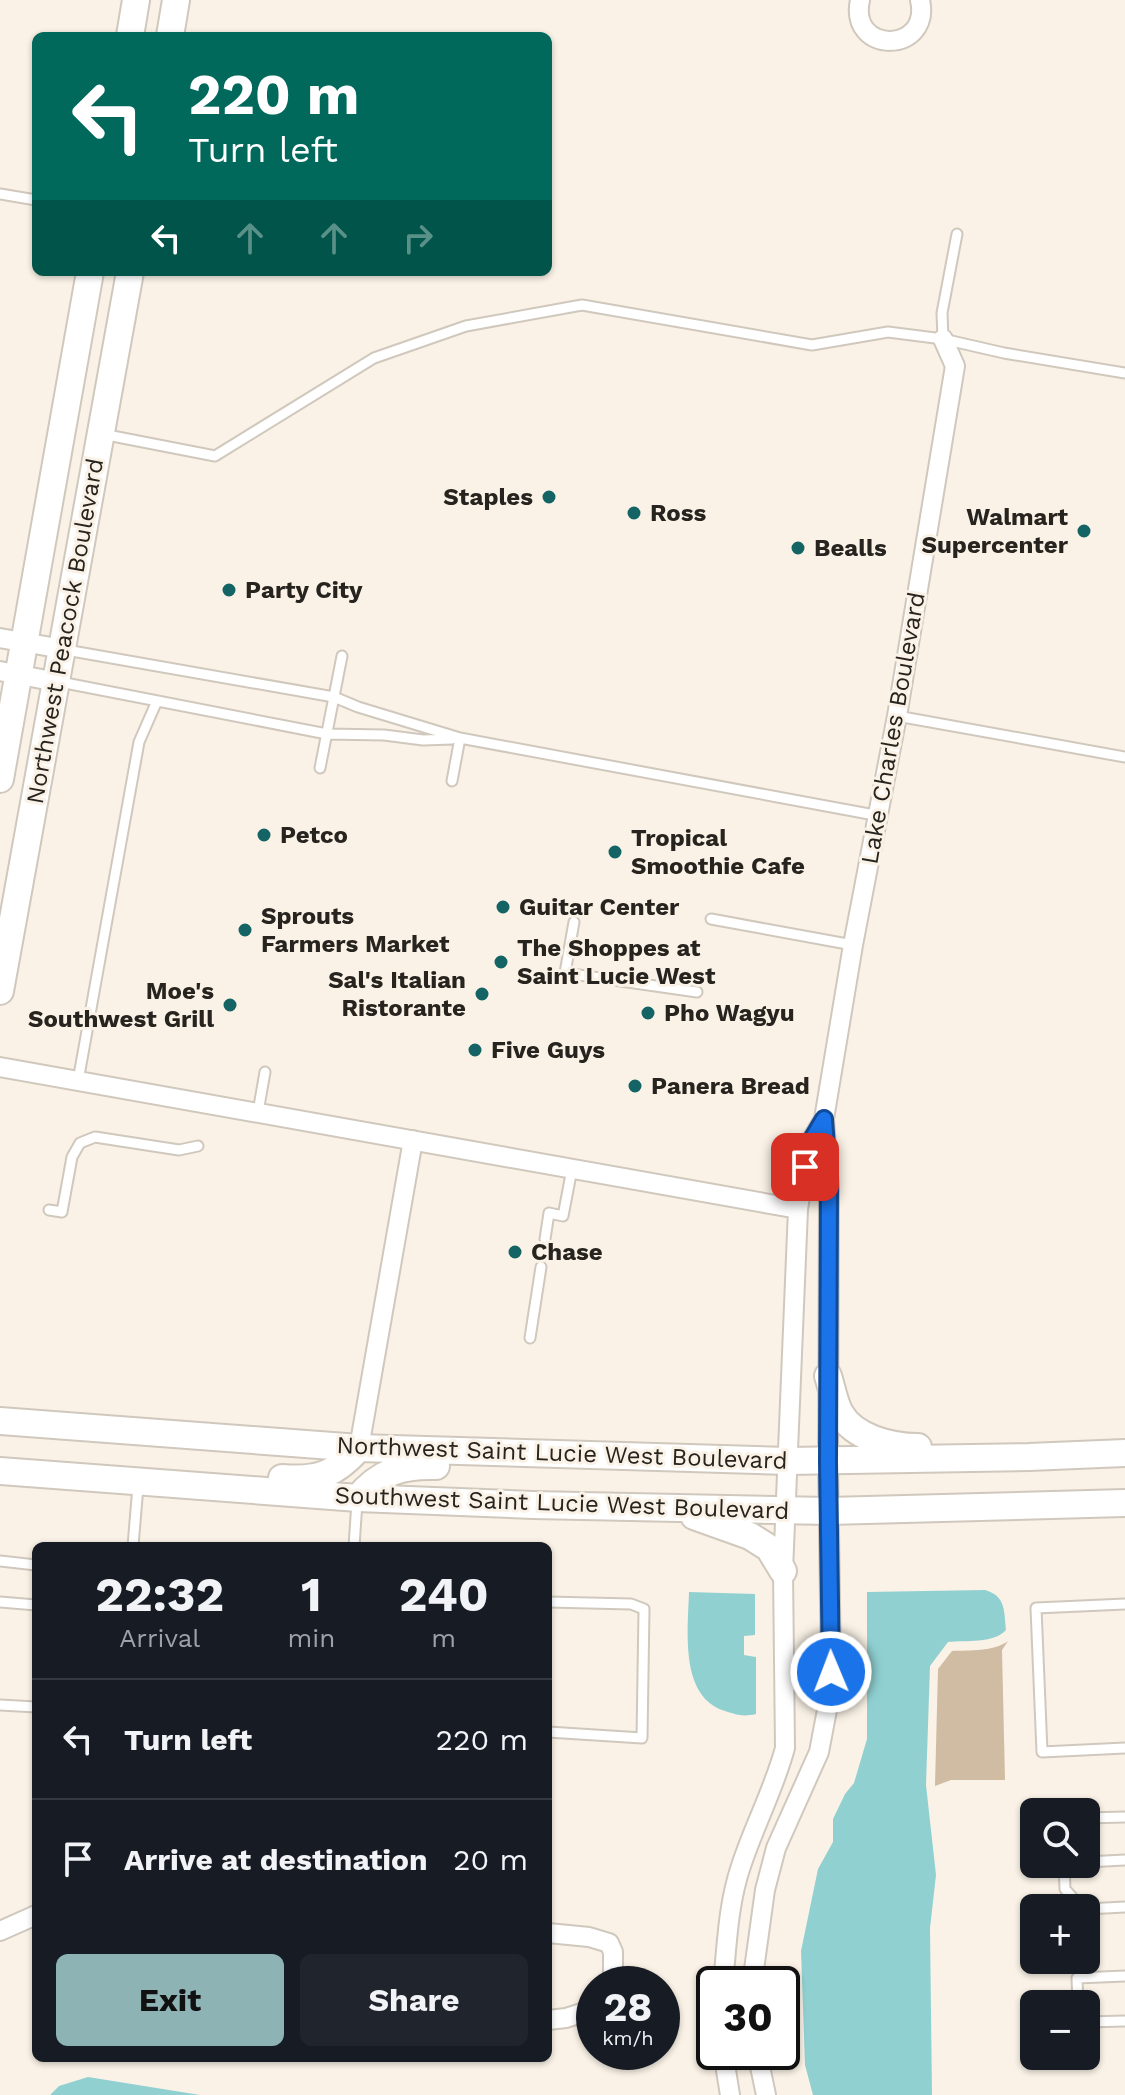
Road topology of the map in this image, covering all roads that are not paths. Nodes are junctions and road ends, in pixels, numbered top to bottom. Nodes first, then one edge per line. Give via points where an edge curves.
1 (136, 0) edge
2 (176, 0) edge
3 (860, 0) edge
4 (920, 0) edge
5 (131, 32) edge
6 (171, 32) edge
7 (0, 194) edge
8 (32, 199) edge
9 (957, 234) dead end
10 (89, 276) edge
11 (129, 276) edge
12 (943, 339) junction
13 (1125, 373) edge
14 (101, 434) junction
15 (12, 640) edge
16 (63, 649) junction
17 (342, 656) dead end
18 (9, 673) edge
19 (57, 682) junction
20 (334, 697) junction
21 (154, 701) junction
22 (897, 716) junction
23 (327, 734) junction
24 (460, 738) junction
25 (1125, 757) edge
26 (320, 768) dead end
27 (0, 779) edge
28 (452, 781) dead end
29 (880, 816) junction
30 (711, 919) dead end
31 (574, 922) dead end
32 (853, 945) junction
33 (0, 991) edge
34 (697, 992) dead end
35 (0, 1067) edge
36 (265, 1072) dead end
37 (78, 1081) junction
38 (258, 1112) junction
39 (824, 1119) junction
40 (413, 1140) junction
41 (198, 1146) dead end
42 (572, 1169) junction
43 (798, 1209) junction
44 (49, 1210) dead end
45 (545, 1239) dead end
46 (541, 1267) dead end
47 (530, 1338) dead end
48 (828, 1376) junction
49 (0, 1421) edge
50 (359, 1448) junction
51 (1125, 1453) edge
52 (1061, 1456) junction
53 (692, 1458) junction
54 (788, 1461) junction
55 (828, 1462) junction
56 (0, 1471) edge
57 (30, 1475) junction
58 (138, 1482) junction
59 (358, 1498) junction
60 (1125, 1503) edge
61 (677, 1508) junction
62 (785, 1511) junction
63 (829, 1511) junction
64 (133, 1542) edge
65 (354, 1542) edge
66 (0, 1561) edge
67 (32, 1565) edge
68 (783, 1571) junction
69 (0, 1602) edge
70 (552, 1602) edge
71 (1125, 1604) edge
72 (32, 1605) edge
73 (0, 1705) edge
74 (32, 1707) edge
75 (552, 1732) edge
76 (1125, 1748) edge
77 (1125, 1817) edge
78 (1100, 1818) edge
79 (1125, 1860) edge
80 (1100, 1861) edge
81 (1125, 1907) edge
82 (1100, 1908) edge
83 (32, 1917) edge
84 (0, 1931) edge
85 (552, 1933) edge
86 (613, 1966) edge
87 (725, 1966) edge
88 (754, 1966) edge
89 (1125, 1976) edge
90 (1077, 1990) edge
91 (576, 2015) edge
92 (552, 2020) edge
93 (1125, 2021) edge
94 (1100, 2022) edge
95 (726, 2070) edge
96 (761, 2070) edge
97 (730, 2095) edge
98 (766, 2095) edge

1 - 5 main road
2 - 6 main road
3 - 4 street via 863,28 886,42 907,37 916,28
7 - 8 lane
9 - 12 lane via 942,313
10 - 15 main road, Northwest Peacock Boulevard
11 - 14 main road, Northwest Peacock Boulevard
12 - 13 lane
12 - 14 lane via 888,332 812,345 582,305 466,326 374,358 215,456
12 - 22 street, Lake Charles Boulevard via 955,366
14 - 16 main road, Northwest Peacock Boulevard
15 - 16 street
15 - 18 main road, Northwest Peacock Boulevard
16 - 19 main road, Northwest Peacock Boulevard
16 - 20 lane
17 - 20 lane
18 - 19 street
18 - 27 main road, Northwest Peacock Boulevard
19 - 21 lane
19 - 33 main road, Northwest Peacock Boulevard
20 - 23 lane
20 - 24 lane
21 - 23 lane
21 - 37 lane via 139,742
22 - 25 lane
22 - 29 street, Lake Charles Boulevard
23 - 24 lane
23 - 26 lane
24 - 28 lane
24 - 29 lane
29 - 32 street, Lake Charles Boulevard
30 - 32 lane
31 - 34 lane via 565,973
32 - 39 street, Lake Charles Boulevard
35 - 37 street
36 - 38 lane
37 - 38 street
38 - 40 street
39 - 43 street via 808,1146
39 - 48 street
40 - 42 street
40 - 50 street
41 - 44 lane via 179,1150 95,1137 80,1143 72,1157 62,1212
42 - 43 street
42 - 45 lane via 563,1216 549,1213
43 - 54 street
46 - 47 lane
48 - 52 main road via 847,1423 883,1442 907,1447 1012,1446
48 - 55 street
49 - 50 main road, Northwest Saint Lucie West Boulevard
50 - 53 main road, Northwest Saint Lucie West Boulevard
50 - 57 main road via 342,1467 314,1478 65,1464
51 - 52 main road, Northwest Saint Lucie West Boulevard
52 - 55 main road, Northwest Saint Lucie West Boulevard
53 - 54 main road, Northwest Saint Lucie West Boulevard
53 - 59 main road via 667,1472 400,1467 380,1476
54 - 55 main road, Northwest Saint Lucie West Boulevard
54 - 62 street
55 - 63 street
56 - 57 main road, Southwest Saint Lucie West Boulevard
57 - 58 main road, Southwest Saint Lucie West Boulevard
58 - 59 main road, Southwest Saint Lucie West Boulevard
58 - 64 lane
59 - 61 main road, Southwest Saint Lucie West Boulevard
59 - 65 lane
60 - 63 main road, Southwest Saint Lucie West Boulevard
61 - 62 main road, Southwest Saint Lucie West Boulevard
61 - 68 main road via 750,1536 769,1548
62 - 63 main road, Southwest Saint Lucie West Boulevard
62 - 68 street
63 - 88 street via 827,1710 819,1752 776,1848
66 - 67 lane
68 - 87 street via 785,1748 740,1869
69 - 72 lane
70 - 75 lane via 631,1604 644,1609 642,1738
71 - 76 lane via 1036,1608 1042,1752
73 - 74 lane
77 - 78 lane
79 - 80 lane
81 - 82 lane
83 - 84 street
85 - 86 street via 609,1943
89 - 90 lane via 1077,1978
91 - 92 street
93 - 94 lane
95 - 97 street
96 - 98 street

